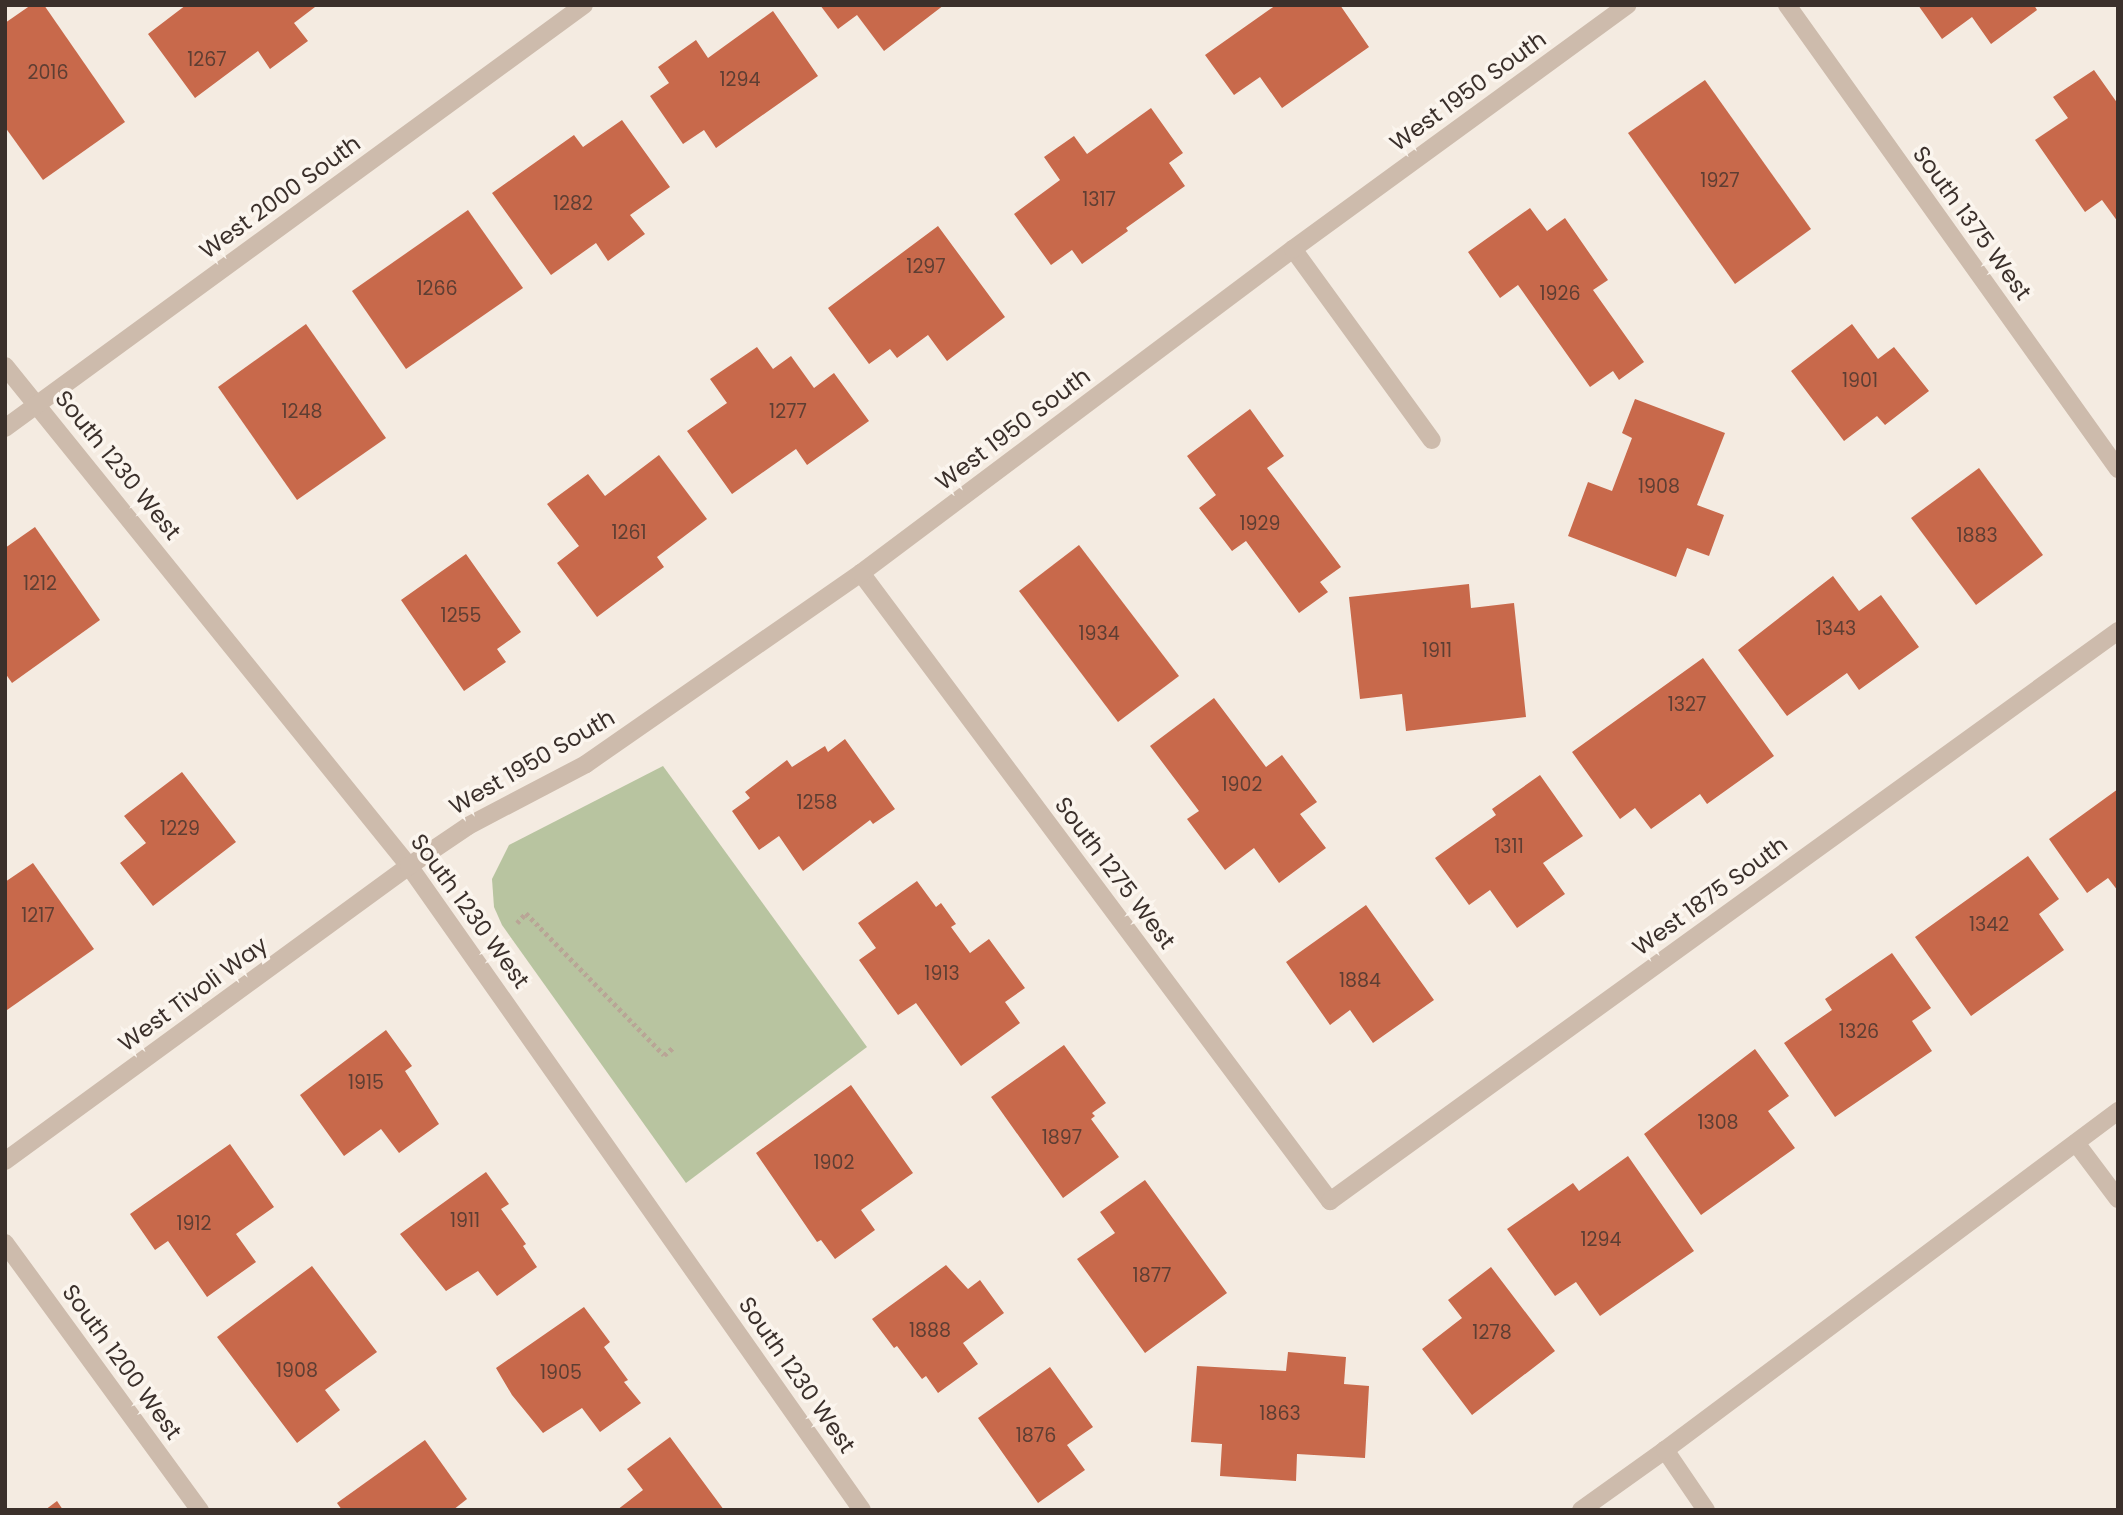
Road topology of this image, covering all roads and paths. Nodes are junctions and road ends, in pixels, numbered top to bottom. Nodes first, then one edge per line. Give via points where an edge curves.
1 (584, 5) edge
2 (1628, 5) edge
3 (1787, 5) edge
4 (1293, 249) junction
5 (5, 366) edge
6 (38, 404) junction
7 (5, 428) edge
8 (1432, 440) dead end
9 (2118, 468) edge
10 (862, 573) junction
11 (2118, 631) edge
12 (410, 866) junction
13 (517, 923) dead end
14 (674, 1047) dead end
15 (2118, 1111) edge
16 (2076, 1143) junction
17 (5, 1161) edge
18 (2118, 1199) edge
19 (1330, 1201) joint
20 (5, 1243) edge
21 (1665, 1450) junction
22 (200, 1510) edge
23 (862, 1510) edge
24 (1581, 1510) edge
25 (1706, 1510) edge

1 - 6 street, West 2000 South
2 - 4 street, West 1950 South
3 - 9 street, South 1375 West
4 - 8 street
4 - 10 street, West 1950 South
5 - 6 street, South 1230 West
6 - 7 street, West 2000 South
6 - 12 street, South 1230 West
10 - 12 street, West 1950 South via 586,764 468,826
10 - 19 street, South 1275 West
11 - 19 street, West 1875 South
12 - 17 street, West Tivoli Way
12 - 23 street, South 1230 West
13 - 14 path via 526,913 664,1055
15 - 16 street
16 - 18 street
16 - 21 street
20 - 22 street, South 1200 West
21 - 24 street
21 - 25 street

